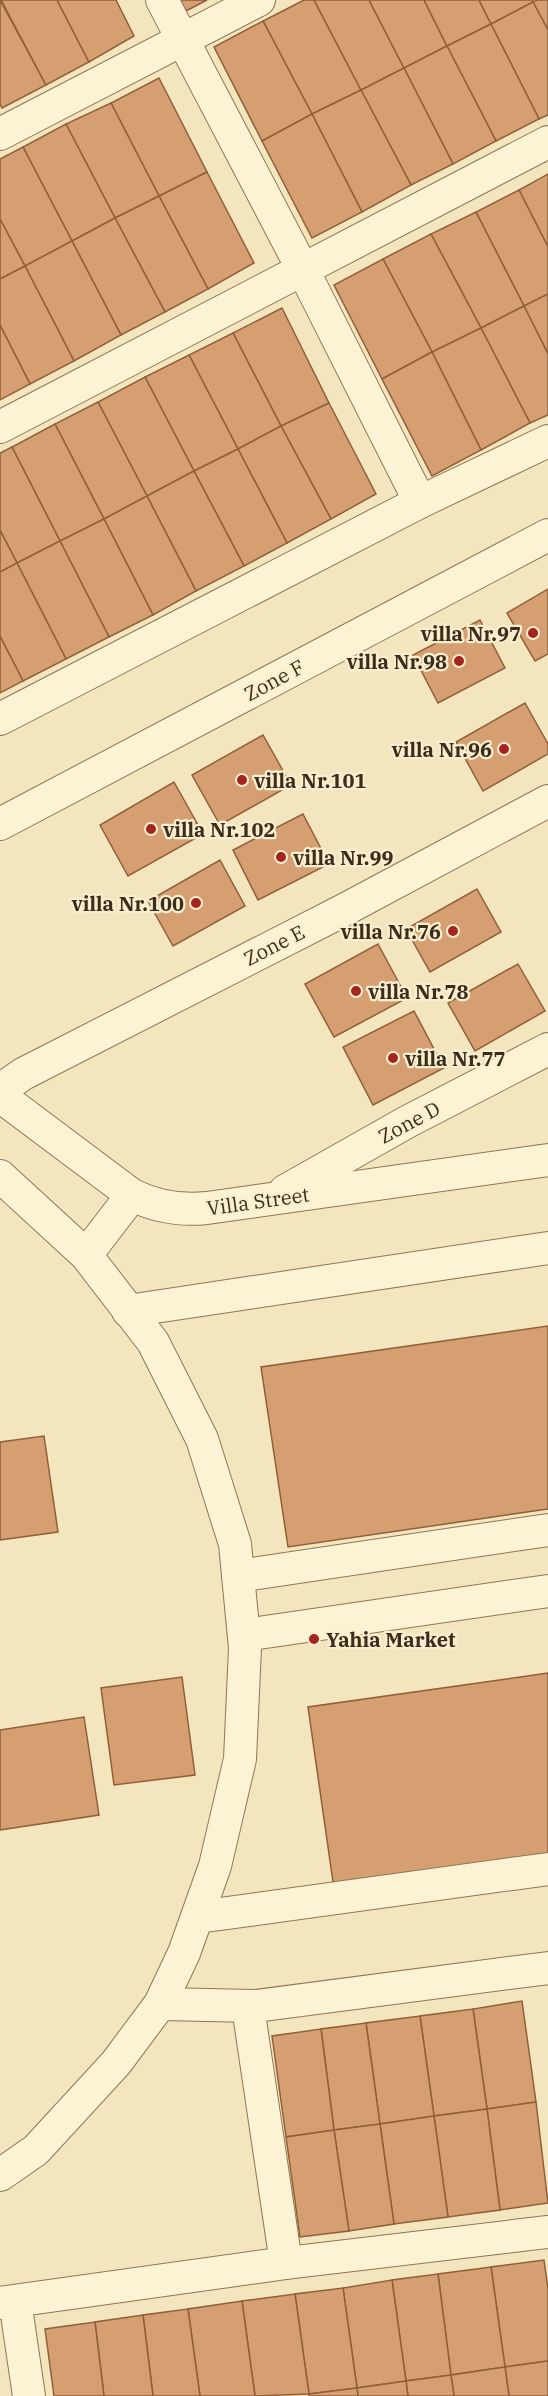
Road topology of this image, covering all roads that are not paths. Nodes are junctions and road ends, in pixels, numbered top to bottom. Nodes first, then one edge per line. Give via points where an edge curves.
1 (162, 0) edge
2 (259, 0) edge
3 (183, 39) junction
4 (0, 134) edge
5 (548, 142) edge
6 (303, 270) junction
7 (0, 427) edge
8 (548, 441) edge
9 (420, 502) junction
10 (548, 535) edge
11 (0, 719) edge
12 (548, 801) edge
13 (0, 824) edge
14 (548, 1049) edge
15 (0, 1090) edge
16 (0, 1096) edge
17 (548, 1160) edge
18 (0, 1176) edge
19 (132, 1195) junction
20 (272, 1199) junction
21 (548, 1248) edge
22 (86, 1255) junction
23 (128, 1311) junction
24 (548, 1530) edge
25 (238, 1576) junction
26 (548, 1591) edge
27 (244, 1635) junction
28 (548, 1869) edge
29 (198, 1917) junction
30 (548, 1968) edge
31 (160, 2004) junction
32 (248, 2007) junction
33 (0, 2175) edge
34 (548, 2232) edge
35 (286, 2263) junction
36 (8, 2302) edge
37 (29, 2396) edge

1 - 3 street
2 - 3 street
3 - 4 street
3 - 6 street
5 - 6 street
6 - 7 street
6 - 9 street
8 - 9 street
9 - 11 street
10 - 13 street, Zone F
12 - 15 street, Zone E via 23,1074
14 - 20 street, Zone D via 407,1122
16 - 19 street, Villa Street
17 - 20 street, Villa Street
18 - 22 street
19 - 20 street, Villa Street via 150,1203 188,1210
19 - 22 street
21 - 23 street
22 - 23 street
23 - 25 street via 153,1342 202,1439 235,1544
24 - 25 street
25 - 27 street
26 - 27 street
27 - 29 street via 240,1759
28 - 29 street
29 - 31 street
30 - 32 street
31 - 32 street
31 - 33 street via 116,2063 36,2150
32 - 35 street
34 - 35 street
35 - 36 street
36 - 37 street

